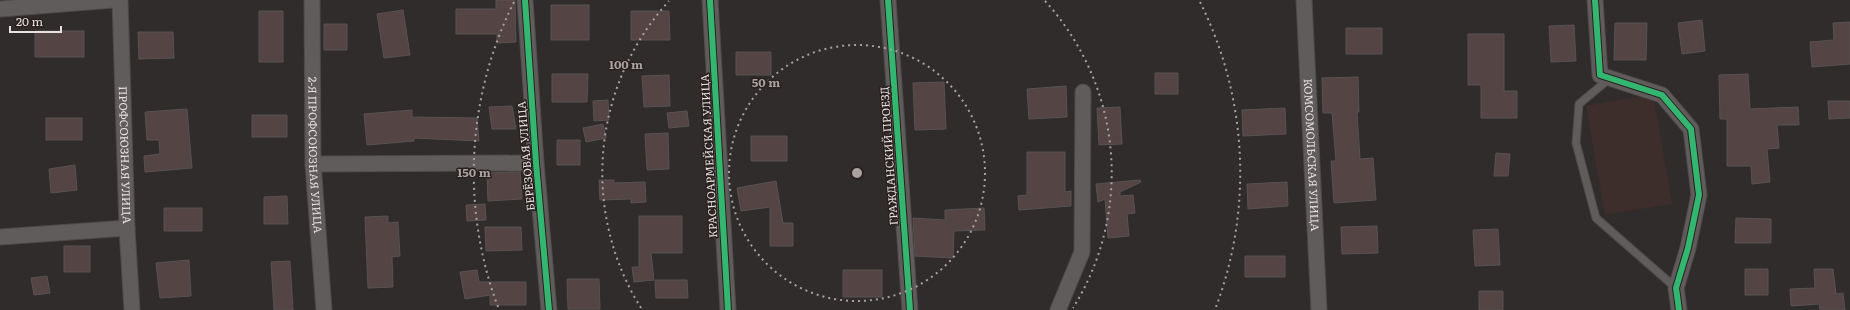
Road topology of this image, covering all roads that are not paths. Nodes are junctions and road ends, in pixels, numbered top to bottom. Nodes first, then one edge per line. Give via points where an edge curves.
1 (113, 0) edge
2 (120, 0) edge
3 (312, 0) edge
4 (525, 0) edge
5 (710, 0) edge
6 (888, 0) edge
7 (1304, 0) edge
8 (1595, 0) edge
9 (0, 9) edge
10 (1609, 78) junction
11 (1083, 92) dead end
12 (536, 162) junction
13 (313, 164) junction
14 (127, 228) junction
15 (0, 237) edge
16 (1676, 288) junction
17 (132, 310) edge
18 (324, 310) edge
19 (549, 310) edge
20 (728, 310) edge
21 (910, 310) edge
22 (1058, 310) edge
23 (1319, 310) edge
24 (1679, 310) edge

1 - 9 street
2 - 14 street, ПРОФСОЮЗНАЯ УЛИЦА
3 - 13 street, 2-Я ПРОФСОЮЗНАЯ УЛИЦА
4 - 12 street, БЕРЁЗОВАЯ УЛИЦА
5 - 20 street, КРАСНОАРМЕЙСКАЯ УЛИЦА
6 - 21 street, ГРАЖДАНСКИЙ ПРОЕЗД
7 - 23 street, КОМСОМОЛЬСКАЯ УЛИЦА
8 - 10 street via 1600,76
10 - 16 lane via 1579,104 1576,143 1596,218
10 - 16 street via 1662,95 1691,129 1700,195
11 - 22 street via 1082,252
12 - 13 street
12 - 19 street, БЕРЁЗОВАЯ УЛИЦА
13 - 18 street, 2-Я ПРОФСОЮЗНАЯ УЛИЦА
14 - 15 street
14 - 17 street, ПРОФСОЮЗНАЯ УЛИЦА
16 - 24 street

